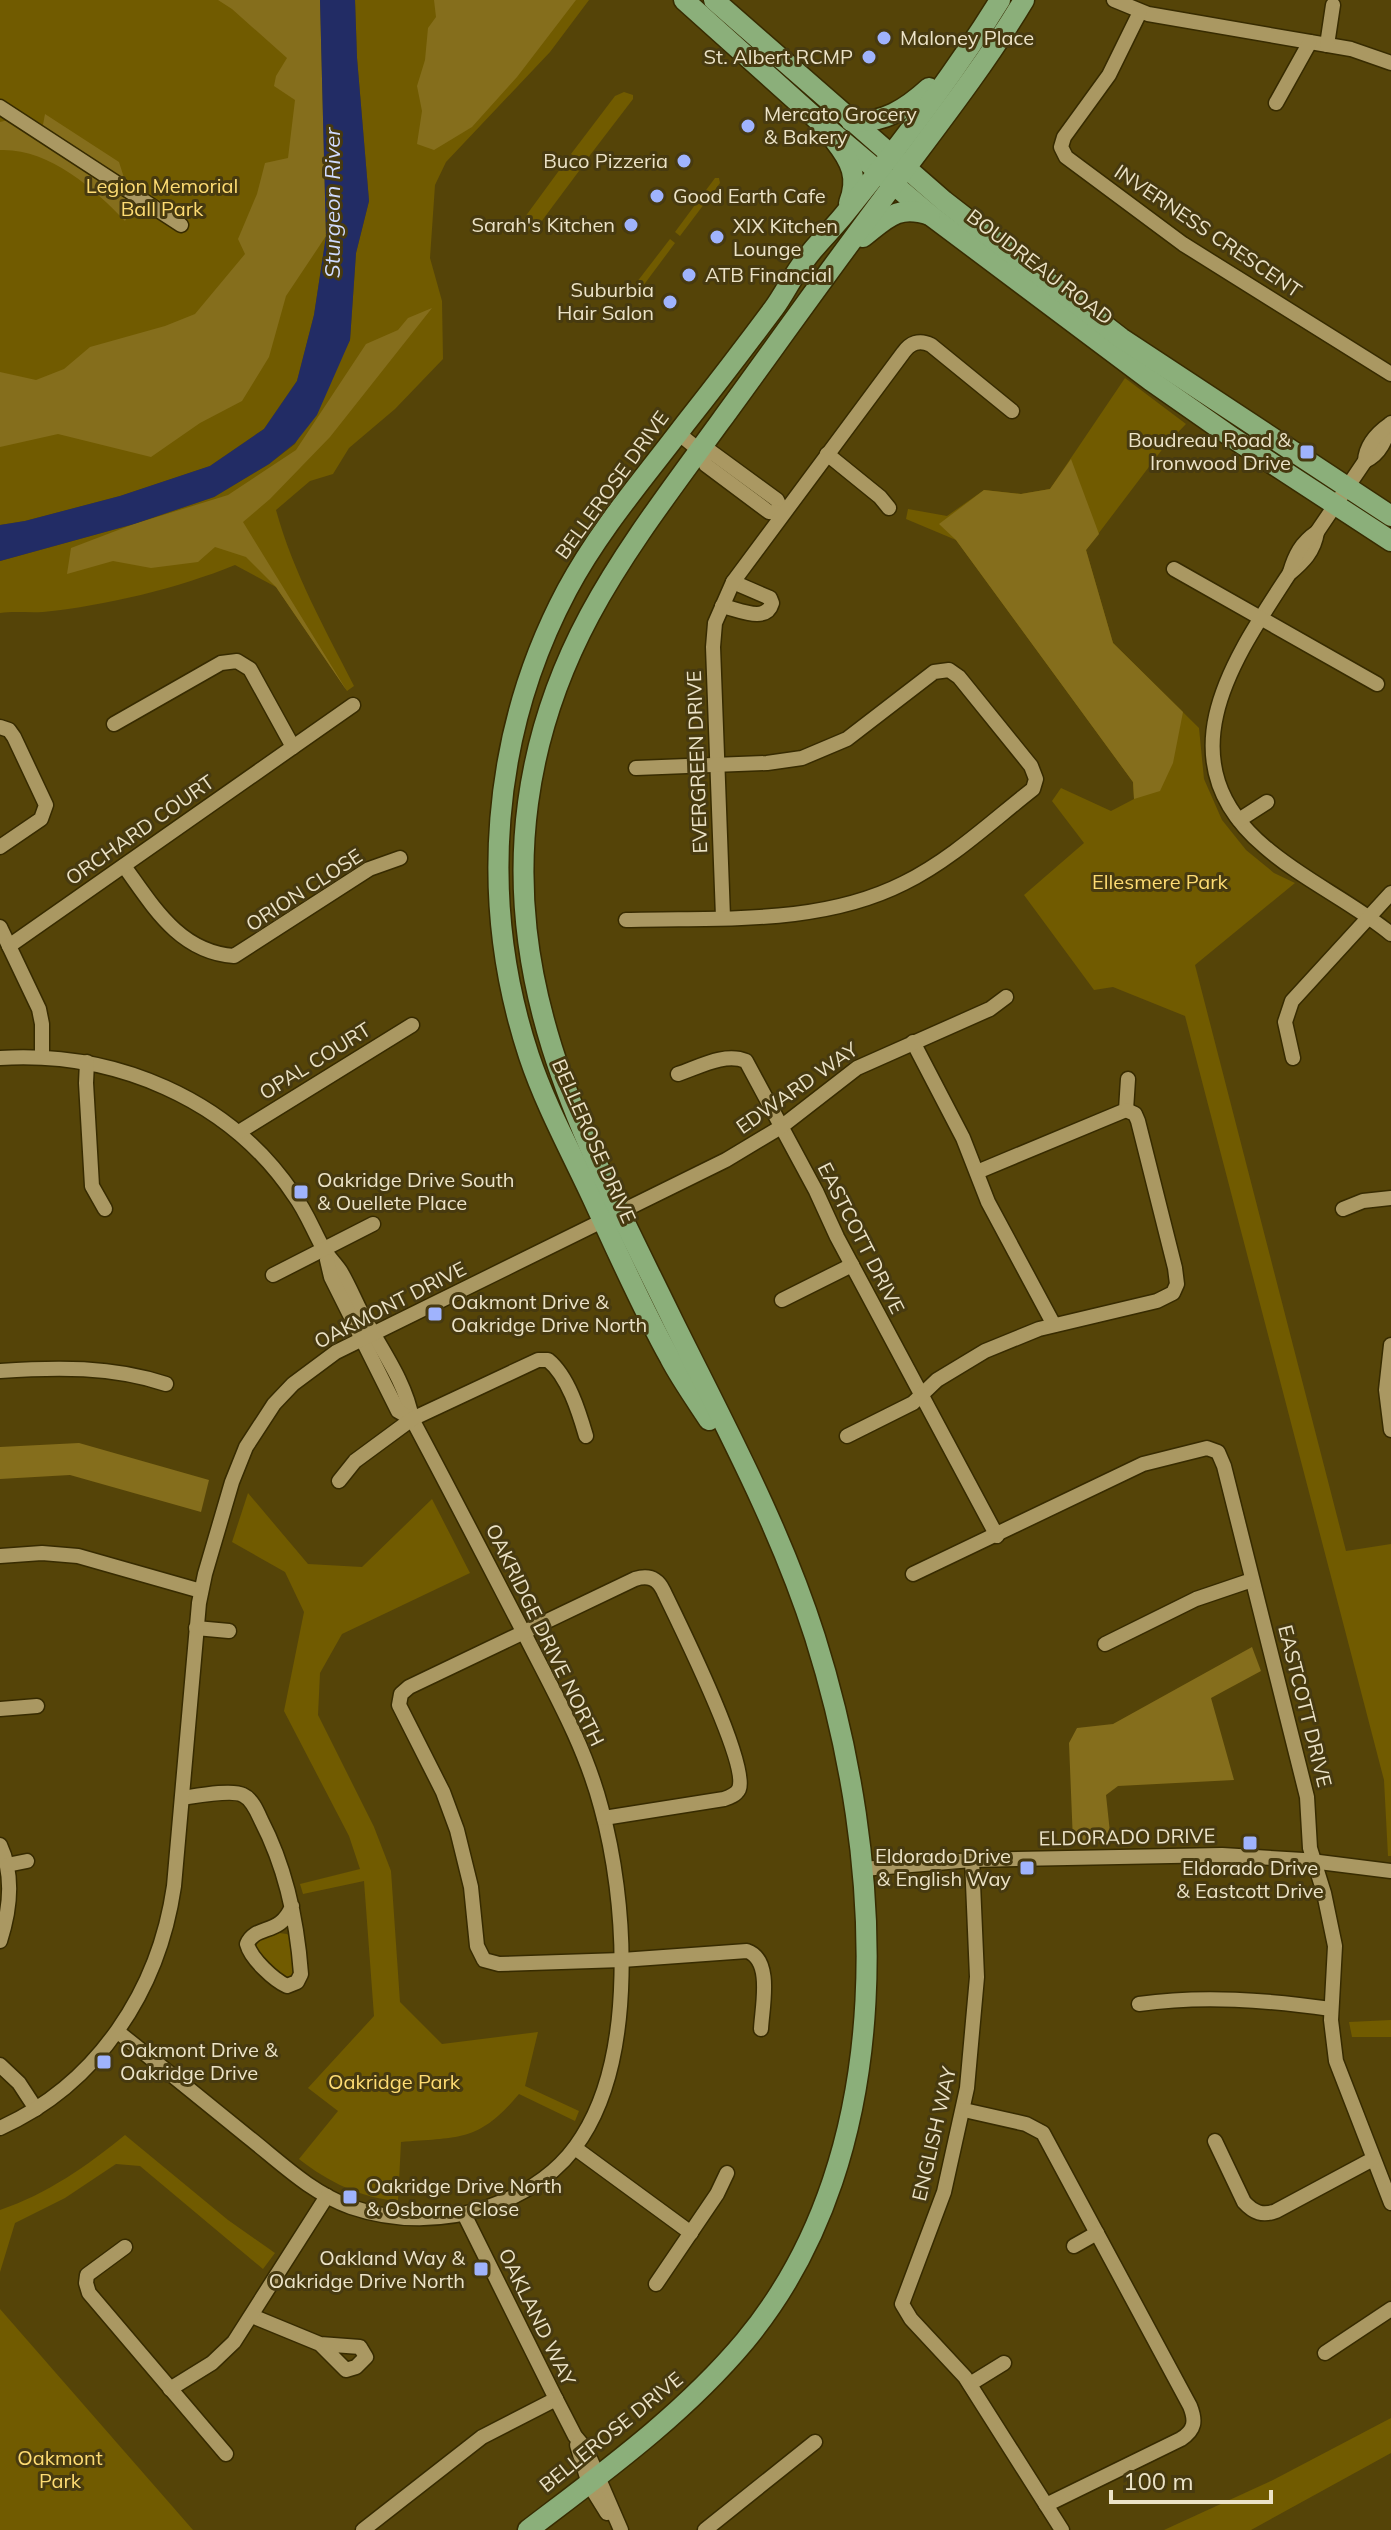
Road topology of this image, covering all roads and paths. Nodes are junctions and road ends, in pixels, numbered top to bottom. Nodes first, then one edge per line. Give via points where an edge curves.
1 (684, 0) edge
2 (714, 0) edge
3 (1000, 0) edge
4 (1024, 0) edge
5 (1114, 0) edge
6 (1156, 0) edge
7 (1333, 5) dead end
8 (1145, 13) junction
9 (1310, 42) junction
10 (1327, 45) junction
11 (958, 61) junction
12 (1391, 63) edge
13 (1276, 103) dead end
14 (0, 107) edge
15 (851, 121) junction
16 (821, 123) junction
17 (936, 128) junction
18 (892, 169) junction
19 (937, 208) junction
20 (845, 214) junction
21 (181, 225) dead end
22 (841, 254) junction
23 (777, 304) junction
24 (1391, 374) edge
25 (1012, 411) dead end
26 (1390, 423) edge
27 (678, 433) junction
28 (699, 450) junction
29 (827, 454) junction
30 (1341, 497) junction
31 (889, 508) dead end
32 (783, 513) junction
33 (1391, 516) edge
34 (1391, 541) edge
35 (1174, 569) dead end
36 (606, 582) junction
37 (733, 582) junction
38 (722, 606) junction
39 (1260, 618) junction
40 (1377, 684) dead end
41 (353, 705) dead end
42 (114, 724) dead end
43 (0, 727) edge
44 (293, 747) junction
45 (717, 765) junction
46 (636, 768) dead end
47 (1267, 802) dead end
48 (1239, 820) junction
49 (0, 847) edge
50 (400, 858) dead end
51 (124, 866) junction
52 (1391, 893) edge
53 (1369, 916) junction
54 (723, 917) junction
55 (626, 920) dead end
56 (0, 927) edge
57 (1391, 934) edge
58 (9, 946) junction
59 (1006, 997) dead end
60 (412, 1025) dead end
61 (913, 1042) junction
62 (42, 1057) junction
63 (0, 1058) edge
64 (1293, 1058) dead end
65 (87, 1062) junction
66 (678, 1074) dead end
67 (1128, 1079) dead end
68 (1126, 1110) junction
69 (781, 1127) junction
70 (239, 1132) junction
71 (977, 1172) junction
72 (1391, 1198) edge
73 (105, 1209) dead end
74 (1343, 1209) dead end
75 (612, 1217) junction
76 (373, 1224) dead end
77 (324, 1250) junction
78 (852, 1265) junction
79 (273, 1275) dead end
80 (782, 1300) dead end
81 (1054, 1325) junction
82 (368, 1337) junction
83 (1391, 1345) edge
84 (0, 1371) edge
85 (166, 1384) dead end
86 (921, 1395) junction
87 (412, 1419) junction
88 (1391, 1430) edge
89 (586, 1436) dead end
90 (847, 1436) dead end
91 (339, 1481) dead end
92 (997, 1536) junction
93 (0, 1556) edge
94 (913, 1574) dead end
95 (1252, 1580) junction
96 (201, 1591) junction
97 (196, 1628) junction
98 (229, 1631) dead end
99 (523, 1632) junction
100 (1105, 1644) dead end
101 (37, 1706) dead end
102 (0, 1709) edge
103 (182, 1798) junction
104 (604, 1818) junction
105 (0, 1845) edge
106 (972, 1860) junction
107 (27, 1861) dead end
108 (1314, 1861) junction
109 (7, 1865) junction
110 (863, 1869) junction
111 (1391, 1871) edge
112 (292, 1906) junction
113 (0, 1941) edge
114 (622, 1960) junction
115 (1139, 2004) dead end
116 (1331, 2009) junction
117 (761, 2029) dead end
118 (118, 2032) junction
119 (0, 2065) edge
120 (36, 2109) junction
121 (964, 2110) junction
122 (0, 2128) edge
123 (1215, 2141) dead end
124 (575, 2148) junction
125 (1373, 2159) junction
126 (727, 2173) dead end
127 (327, 2196) junction
128 (1391, 2203) edge
129 (464, 2214) junction
130 (691, 2233) junction
131 (1097, 2233) junction
132 (1074, 2246) dead end
133 (125, 2247) dead end
134 (656, 2284) dead end
135 (1391, 2309) edge
136 (252, 2316) junction
137 (320, 2344) dead end
138 (1325, 2353) dead end
139 (1004, 2363) dead end
140 (970, 2384) junction
141 (170, 2389) junction
142 (556, 2399) junction
143 (815, 2442) dead end
144 (226, 2454) dead end
145 (594, 2480) junction
146 (1046, 2505) junction
147 (363, 2530) edge
148 (528, 2530) edge
149 (620, 2530) edge
150 (705, 2530) edge
151 (1062, 2530) edge

1 - 16 main road, BOUDREAU ROAD
2 - 15 main road, BOUDREAU ROAD
3 - 11 main road, BELLEROSE DRIVE
4 - 17 main road, BELLEROSE DRIVE
5 - 8 street
6 - 8 street
7 - 10 street
8 - 9 street
8 - 24 street, INVERNESS CRESCENT via 1061,142 1066,157 1183,244
9 - 10 street
9 - 13 street
10 - 12 street
11 - 15 main road via 896,113 881,120
11 - 18 main road, BELLEROSE DRIVE
14 - 21 street
15 - 18 main road, BOUDREAU ROAD
16 - 18 main road, BOUDREAU ROAD
16 - 20 main road via 854,175 855,189
17 - 18 main road, BELLEROSE DRIVE
17 - 19 main road via 928,151
18 - 19 main road, BOUDREAU ROAD
18 - 20 main road, BELLEROSE DRIVE
18 - 22 main road, BELLEROSE DRIVE
19 - 22 main road via 894,214
19 - 30 main road, BOUDREAU ROAD
20 - 23 main road, BELLEROSE DRIVE
22 - 28 main road, BELLEROSE DRIVE
23 - 27 main road, BELLEROSE DRIVE
23 - 28 main road via 704,424
25 - 29 street, EVERGREEN DRIVE via 931,345 917,342 903,353
26 - 30 street via 1386,439
27 - 28 street
27 - 36 main road via 675,459
27 - 75 main road, BELLEROSE DRIVE via 597,540 556,613 517,715 500,814 500,909 513,998 538,1082
28 - 32 street via 706,465 769,512
28 - 36 main road, BELLEROSE DRIVE
29 - 31 street
29 - 32 street, EVERGREEN DRIVE
30 - 33 main road, BOUDREAU ROAD
30 - 34 main road, BOUDREAU ROAD
30 - 39 street via 1317,532 1315,545
32 - 37 street, EVERGREEN DRIVE
35 - 39 street
36 - 75 main road, BELLEROSE DRIVE via 565,662 539,740 524,840 523,906 548,1041
37 - 38 street, EVERGREEN DRIVE
37 - 38 street via 770,598 771,609 762,615
38 - 45 street, EVERGREEN DRIVE via 713,647
39 - 40 street
39 - 48 street via 1222,688 1214,725 1220,784
41 - 44 street, ORCHARD COURT
42 - 44 street via 221,663 237,661 250,669
43 - 49 street via 14,737 46,805 41,819
44 - 51 street, ORCHARD COURT
45 - 46 street
45 - 54 street, EVERGREEN DRIVE
45 - 54 street via 787,761 834,746 927,676 944,669 959,677 1036,779 1033,789 903,884 814,912
47 - 48 street
48 - 53 street via 1273,854
50 - 51 street, ORION CLOSE via 369,869 230,956 176,933
51 - 58 street, ORCHARD COURT
52 - 53 street
53 - 57 street
53 - 64 street via 1292,1001 1285,1022
54 - 55 street
56 - 58 street
58 - 62 street via 39,1009
59 - 61 street, EDWARD WAY
60 - 70 street, OPAL COURT
61 - 69 street, EDWARD WAY via 857,1068
61 - 71 street
62 - 63 street, OAKRIDGE DRIVE NORTH
62 - 65 street, OAKRIDGE DRIVE NORTH
65 - 70 street, OAKRIDGE DRIVE NORTH via 161,1085
65 - 73 street via 92,1186
66 - 69 street, EASTCOTT DRIVE via 720,1060 744,1059
67 - 68 street
68 - 71 street
68 - 81 street via 1138,1121 1175,1268 1177,1297
69 - 75 street, EDWARD WAY
69 - 78 street, EASTCOTT DRIVE
70 - 77 street, OAKRIDGE DRIVE NORTH via 294,1194
71 - 81 street
72 - 74 street
75 - 82 street, OAKMONT DRIVE
75 - 110 main road, BELLEROSE DRIVE via 669,1358 764,1506 816,1638 847,1760
76 - 77 street
77 - 79 street
77 - 82 street, OAKRIDGE DRIVE NORTH via 341,1273
78 - 80 street
78 - 86 street, EASTCOTT DRIVE
81 - 86 street via 961,1363
82 - 87 street, OAKRIDGE DRIVE NORTH via 410,1404
82 - 96 street, OAKMONT DRIVE via 315,1367 259,1424 232,1482
83 - 88 street via 1386,1390
84 - 85 street via 73,1368
86 - 90 street
86 - 92 street, EASTCOTT DRIVE
87 - 89 street via 543,1359 558,1369
87 - 91 street via 355,1461
87 - 99 street, OAKRIDGE DRIVE NORTH
92 - 94 street, EASTCOTT DRIVE
92 - 95 street, EASTCOTT DRIVE via 1131,1468 1207,1448 1218,1452 1224,1466
93 - 96 street via 78,1556
95 - 100 street via 1196,1599
95 - 108 street, EASTCOTT DRIVE via 1305,1787
96 - 97 street, OAKMONT DRIVE
97 - 98 street
97 - 103 street, OAKMONT DRIVE
99 - 104 street, OAKRIDGE DRIVE NORTH via 574,1731
99 - 104 street via 635,1579 651,1577 663,1590 709,1687 738,1773 736,1793
99 - 114 street via 409,1687 399,1705 457,1830 469,1872 480,1956 499,1964
101 - 102 street
103 - 112 street via 237,1793 248,1799 278,1853
103 - 118 street, OAKMONT DRIVE via 168,1924 145,1985
104 - 114 street, OAKRIDGE DRIVE NORTH via 617,1887
105 - 109 street
106 - 108 street, ELDORADO DRIVE via 1222,1855
106 - 110 street, ELDORADO DRIVE
106 - 121 street, ENGLISH WAY via 977,1987
107 - 109 street
108 - 111 street, ELDORADO DRIVE
108 - 116 street, EASTCOTT DRIVE via 1335,1946
109 - 113 street via 9,1900
110 - 145 main road, BELLEROSE DRIVE via 862,2042 847,2128 819,2216 787,2279 747,2339 703,2388
112 - 112 street via 284,1922 253,1935 247,1944 287,1986 301,1974
114 - 117 street via 752,1952 763,1967
114 - 124 street, OAKRIDGE DRIVE NORTH via 609,2069 596,2112
115 - 116 street via 1227,1999
116 - 125 street, EASTCOTT DRIVE via 1339,2072
118 - 120 street, OAKMONT DRIVE via 83,2073
118 - 127 street, OAKRIDGE DRIVE NORTH
119 - 120 street
120 - 122 street, OAKMONT DRIVE
121 - 131 street via 1039,2130
121 - 140 street, ENGLISH WAY via 939,2208 901,2300 906,2313
123 - 125 street via 1244,2202 1262,2214
124 - 129 street, OAKRIDGE DRIVE NORTH via 551,2173 519,2194
124 - 130 street
125 - 128 street, EASTCOTT DRIVE
126 - 130 street
127 - 129 street, OAKRIDGE DRIVE NORTH via 388,2216
127 - 136 street
129 - 142 street, OAKLAND WAY
130 - 134 street
131 - 132 street
131 - 146 street via 1190,2406 1195,2425 1181,2439
133 - 141 street via 87,2275 87,2288
135 - 138 street
136 - 137 street
136 - 141 street via 219,2357
139 - 140 street
140 - 146 street, ENGLISH WAY
141 - 144 street
142 - 145 street, OAKLAND WAY via 586,2449
142 - 147 street via 482,2437
143 - 150 street
145 - 148 main road, BELLEROSE DRIVE
145 - 149 street, OAKLAND WAY
146 - 151 street, ENGLISH WAY

